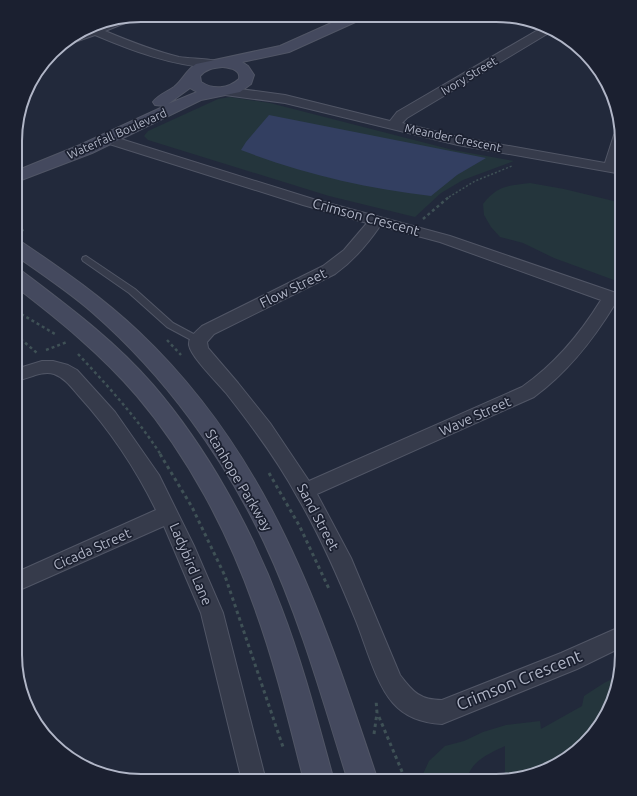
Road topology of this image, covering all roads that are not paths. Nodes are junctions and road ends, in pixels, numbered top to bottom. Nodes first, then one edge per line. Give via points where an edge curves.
1 (344, 22) edge
2 (96, 31) edge
3 (544, 32) edge
4 (276, 52) junction
5 (159, 56) junction
6 (214, 64) junction
7 (192, 77) junction
8 (247, 78) junction
9 (219, 92) junction
10 (285, 99) junction
11 (393, 125) junction
12 (108, 139) junction
13 (615, 169) edge
14 (22, 173) edge
15 (22, 174) edge
16 (376, 220) junction
17 (22, 251) edge
18 (86, 259) dead end
19 (22, 282) edge
20 (615, 299) edge
21 (615, 300) edge
22 (198, 340) junction
23 (22, 373) edge
24 (306, 491) junction
25 (169, 514) junction
26 (22, 580) edge
27 (615, 639) edge
28 (415, 707) joint
29 (248, 774) edge
30 (318, 774) edge
31 (361, 774) edge

1 - 4 main road
2 - 5 street
3 - 11 street, Ivory Street via 402,115
4 - 6 main road
4 - 8 main road via 255,66
5 - 6 street
5 - 7 street
6 - 7 main road, Waterfall Boulevard via 199,68
6 - 8 main road via 228,63 237,66 244,70
7 - 9 main road via 194,84 200,88
7 - 14 main road, Waterfall Boulevard via 180,90 167,98 61,148
8 - 9 main road, Waterfall Boulevard via 240,86
8 - 10 street, Meander Crescent
9 - 10 street, Meander Crescent
9 - 12 main road, Waterfall Boulevard via 196,97
10 - 11 street, Meander Crescent
11 - 13 street, Meander Crescent via 458,141
12 - 15 main road, Waterfall Boulevard
12 - 16 street, Crimson Crescent via 308,202
16 - 20 street, Crimson Crescent via 414,229
16 - 22 street, Flow Street via 358,247 337,265 216,326
17 - 31 main road, Stanhope Parkway via 78,290 134,340 175,385 222,446 266,523 292,578 310,622
18 - 22 lane via 132,291 170,325
19 - 30 main road, Stanhope Parkway via 84,330 130,374 179,434 197,462 250,561 282,650
21 - 24 street, Wave Street via 569,357 551,376 528,392
22 - 24 street, Sand Street via 201,352 263,428
23 - 25 street, Ladybird Lane via 42,367 53,367 71,375 109,416 132,448
24 - 28 street, Sand Street via 341,558 392,683 402,698
25 - 26 street, Cicada Street
25 - 29 street, Ladybird Lane via 212,613
27 - 28 street, Crimson Crescent via 569,661 442,712 429,712

